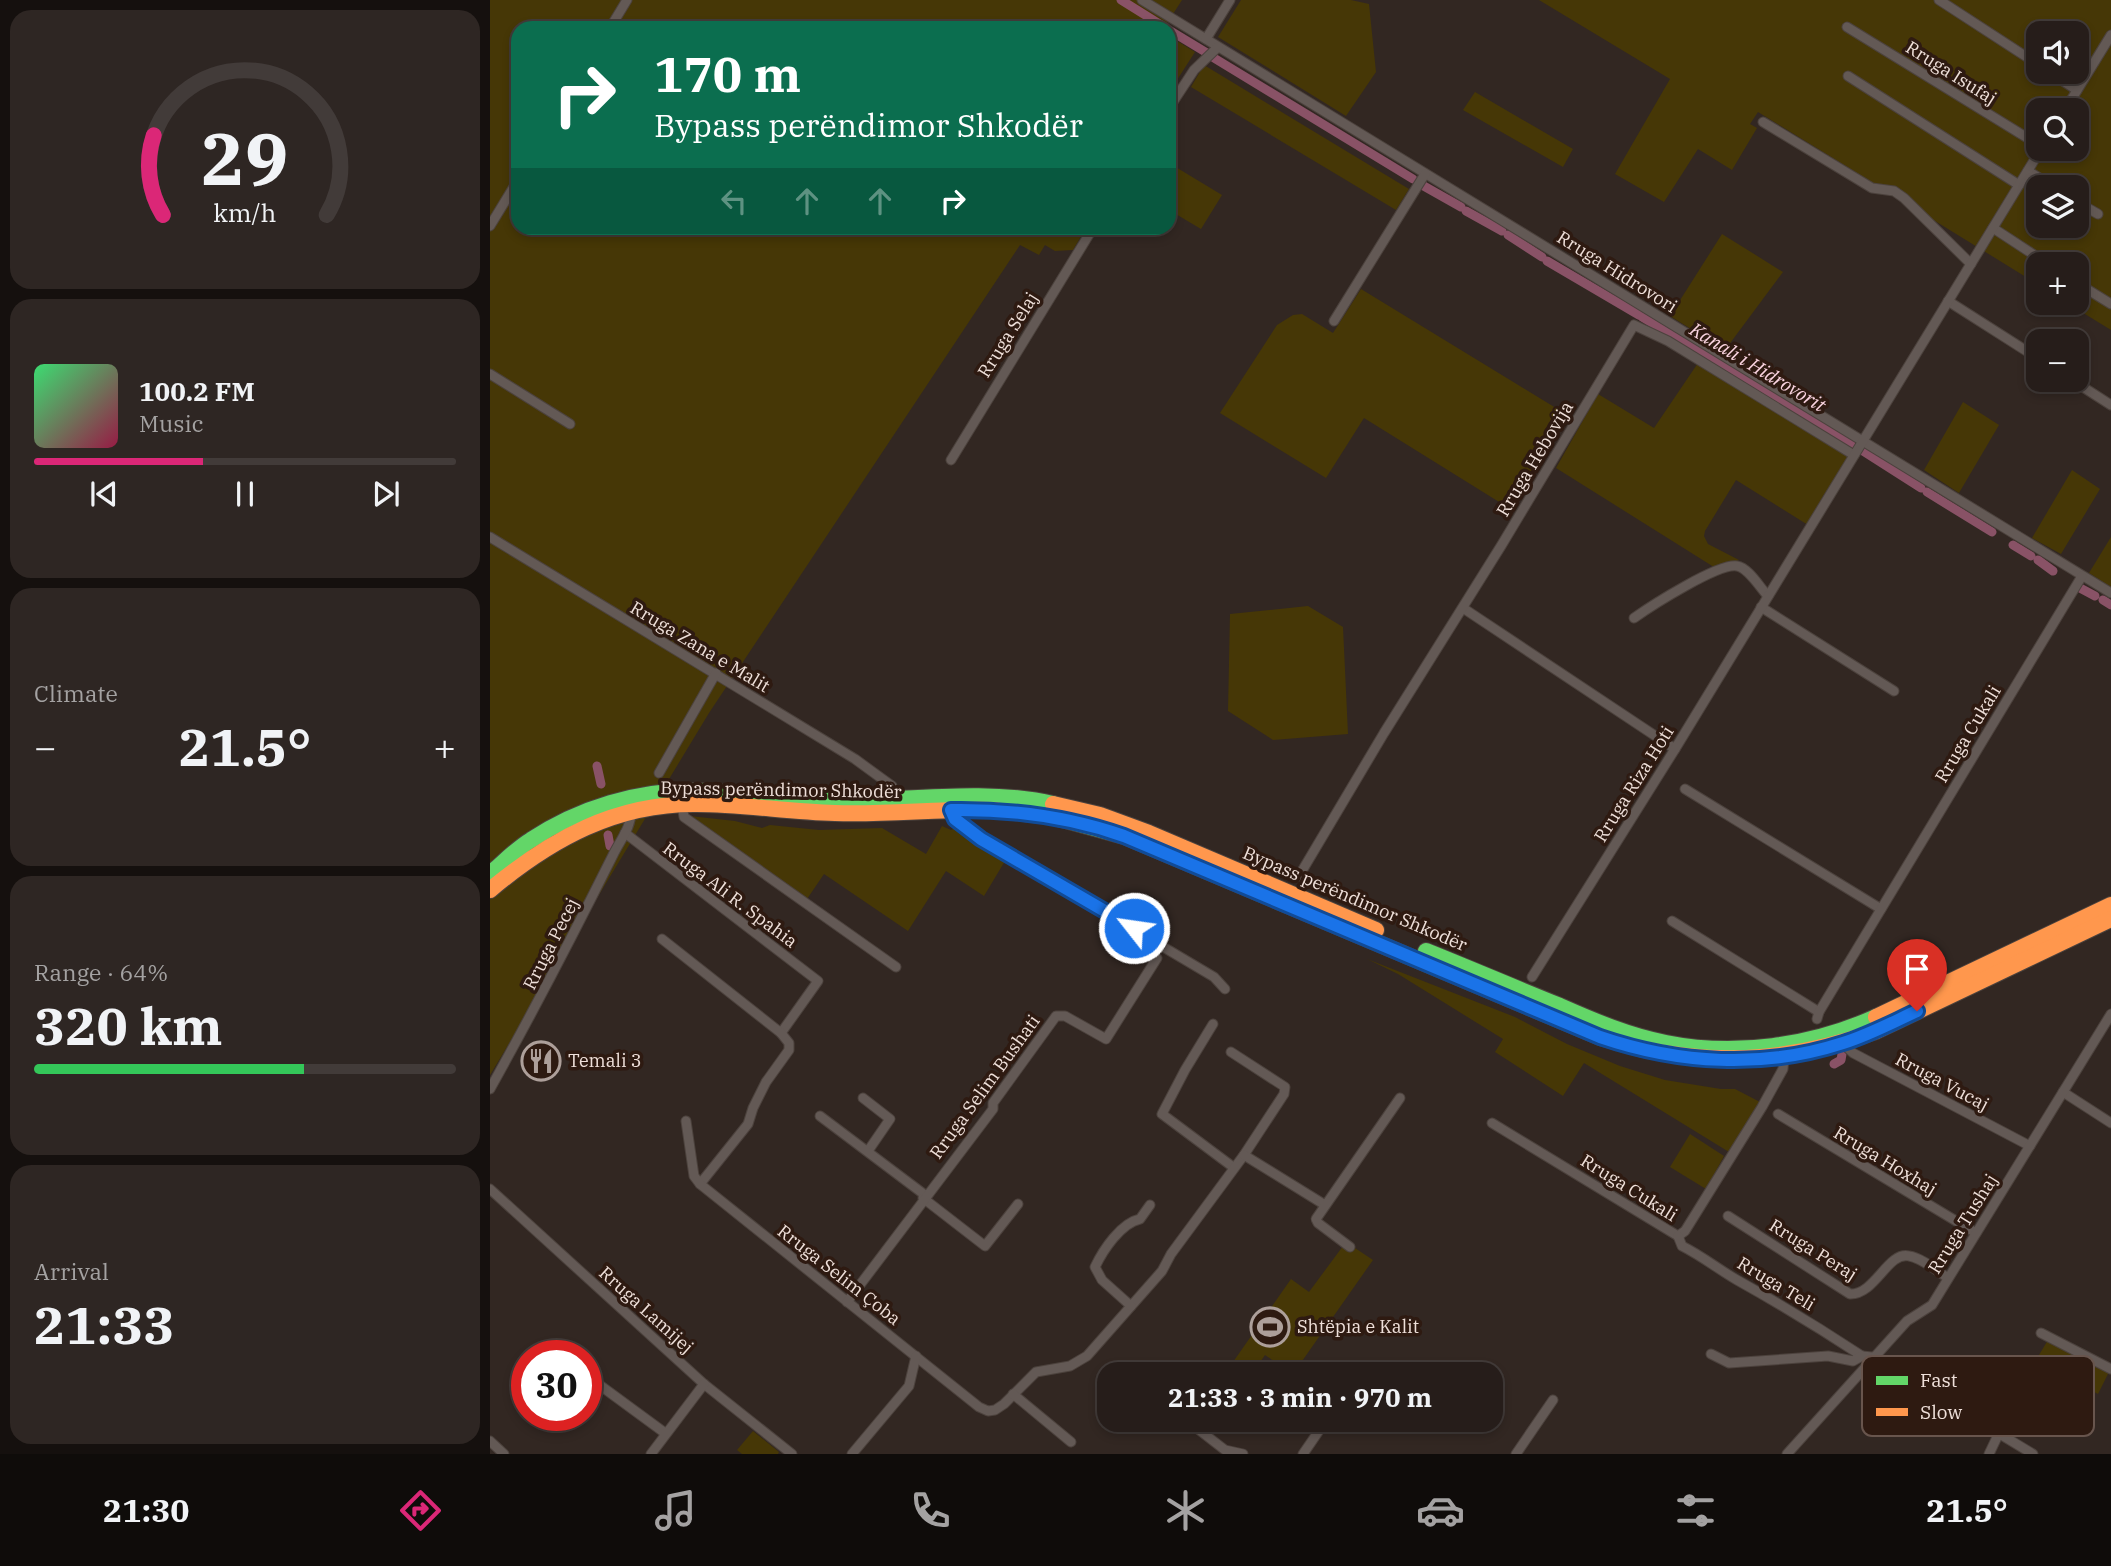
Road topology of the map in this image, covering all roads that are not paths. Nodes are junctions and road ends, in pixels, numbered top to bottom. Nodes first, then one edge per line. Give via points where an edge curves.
1 (627, 0) edge
2 (1142, 0) edge
3 (1230, 0) edge
4 (1939, 0) edge
5 (614, 21) edge
6 (1847, 27) dead end
7 (2111, 35) edge
8 (1206, 39) junction
9 (1218, 47) junction
10 (2026, 57) edge
11 (1848, 76) dead end
12 (2068, 84) edge
13 (2077, 90) junction
14 (1176, 97) edge
15 (2072, 98) edge
16 (1763, 122) dead end
17 (2026, 138) edge
18 (2033, 161) edge
19 (2028, 171) junction
20 (1425, 174) junction
21 (2034, 175) edge
22 (2019, 185) junction
23 (511, 192) edge
24 (2089, 209) edge
25 (2098, 214) dead end
26 (490, 226) edge
27 (1993, 228) junction
28 (1089, 235) edge
29 (2030, 252) edge
30 (1971, 264) junction
31 (2089, 290) edge
32 (1948, 302) junction
33 (2111, 304) edge
34 (1334, 321) dead end
35 (2026, 351) edge
36 (490, 374) edge
37 (2089, 391) edge
38 (2111, 405) edge
39 (570, 424) dead end
40 (1862, 441) junction
41 (1854, 455) junction
42 (951, 460) dead end
43 (490, 537) edge
44 (2082, 576) junction
45 (2111, 593) edge
46 (1768, 596) junction
47 (1761, 607) junction
48 (1462, 608) junction
49 (1634, 618) dead end
50 (716, 673) junction
51 (1894, 691) dead end
52 (1675, 749) junction
53 (659, 773) dead end
54 (892, 786) dead end
55 (1685, 789) dead end
56 (682, 804) junction
57 (631, 810) junction
58 (951, 810) junction
59 (625, 833) junction
60 (490, 874) edge
61 (1300, 876) dead end
62 (490, 890) edge
63 (2111, 905) edge
64 (1881, 909) junction
65 (2111, 919) edge
66 (1672, 920) dead end
67 (662, 939) dead end
68 (1157, 958) dead end
69 (896, 967) dead end
70 (1532, 977) dead end
71 (1225, 989) dead end
72 (2111, 1014) edge
73 (1213, 1024) dead end
74 (781, 1033) junction
75 (1843, 1044) junction
76 (1231, 1052) dead end
77 (1784, 1057) junction
78 (490, 1089) edge
79 (2063, 1092) junction
80 (863, 1098) dead end
81 (1400, 1098) dead end
82 (1778, 1114) dead end
83 (820, 1116) dead end
84 (686, 1121) dead end
85 (1492, 1123) dead end
86 (2111, 1123) edge
87 (2030, 1146) junction
88 (868, 1151) junction
89 (1244, 1155) junction
90 (1233, 1167) junction
91 (700, 1184) junction
92 (490, 1189) edge
93 (924, 1197) junction
94 (1018, 1204) dead end
95 (1150, 1205) dead end
96 (1325, 1205) junction
97 (1728, 1216) dead end
98 (1976, 1234) junction
99 (1678, 1236) junction
100 (1350, 1247) dead end
101 (1948, 1278) junction
102 (847, 1301) junction
103 (1131, 1306) junction
104 (2041, 1333) dead end
105 (1711, 1354) dead end
106 (916, 1356) junction
107 (1865, 1356) edge
108 (1868, 1356) edge
109 (2086, 1356) edge
110 (1862, 1358) edge
111 (2094, 1360) edge
112 (1862, 1363) edge
113 (2111, 1369) edge
114 (704, 1384) junction
115 (602, 1387) edge
116 (1013, 1394) junction
117 (1553, 1400) dead end
118 (1200, 1432) edge
119 (1318, 1432) edge
120 (665, 1433) junction
121 (1998, 1436) edge
122 (2004, 1436) edge
123 (490, 1441) edge
124 (1071, 1442) dead end
125 (787, 1452) edge
126 (1223, 1452) edge
127 (504, 1454) edge
128 (651, 1454) edge
129 (852, 1454) edge
130 (1243, 1454) edge
131 (1303, 1454) edge
132 (1516, 1454) edge
133 (1787, 1454) edge
134 (1989, 1454) edge
135 (2033, 1454) edge

1 - 5 street
2 - 8 street, Rruga Hidrovori
3 - 8 street
4 - 10 street
6 - 17 street, Rruga Isufaj
7 - 13 street
8 - 9 street, Rruga Hidrovori
9 - 14 street via 1194,69
9 - 20 street, Rruga Hidrovori
11 - 22 street
12 - 13 street
13 - 15 street
16 - 30 street via 1872,188 1894,191
18 - 19 street, Rruga Isufaj
19 - 21 street
19 - 22 street, Rruga Isufaj
20 - 34 street
20 - 40 street, Rruga Hidrovori
22 - 27 street, Rruga Isufaj
23 - 26 street
24 - 25 street
27 - 29 street
27 - 30 street, Rruga Isufaj
28 - 42 street, Rruga Selaj
30 - 32 street, Rruga Isufaj
31 - 33 street
32 - 35 street
32 - 40 street, Rruga Isufaj
36 - 39 street
37 - 38 street
40 - 41 street, Rruga Riza Hoti
40 - 44 street, Rruga Hidrovori
41 - 46 street, Rruga Riza Hoti
41 - 48 street, Rruga Hebovija via 1668,341 1634,325
43 - 50 street, Rruga Zana e Malit
44 - 45 street, Rruga Hidrovori
44 - 64 street, Rruga Cukali
46 - 47 street, Rruga Riza Hoti
46 - 49 street via 1744,569 1728,567 1657,601
47 - 51 street
47 - 52 street, Rruga Riza Hoti
48 - 52 street
48 - 61 street, Rruga Hebovija
50 - 53 street
50 - 54 street, Rruga Zana e Malit
52 - 70 street, Rruga Riza Hoti
55 - 64 street
56 - 57 highway, Bypass perëndimor Shkodër
56 - 58 highway, Bypass perëndimor Shkodër via 839,813
56 - 69 street via 684,817
57 - 59 street, Rruga Pecej
57 - 62 highway, Bypass perëndimor Shkodër via 564,835
58 - 71 street via 955,819 981,839 1214,976
58 - 77 highway, Bypass perëndimor Shkodër via 1042,814 1124,836 1630,1047 1689,1058 1739,1061
59 - 74 street, Rruga Ali R. Spahia via 818,981
59 - 78 street, Rruga Pecej
60 - 63 highway, Bypass perëndimor Shkodër via 530,840 570,818 649,794 695,791 842,801 992,797 1044,802 1149,832 1610,1027 1654,1041 1728,1049 1780,1046 1838,1032
64 - 66 street, Rruga Cukali via 1818,1015
65 - 75 highway, Bypass perëndimor Shkodër
67 - 74 street
68 - 93 street, Rruga Selim Bushati via 1106,1040 1065,1016 1056,1016 993,1109
72 - 79 street, Rruga Tushaj
73 - 90 street via 1162,1114
74 - 91 street via 789,1050 766,1082 748,1124
75 - 77 highway, Bypass perëndimor Shkodër
75 - 87 street, Rruga Vucaj via 1853,1054
76 - 89 street, Rruga Selim Çoba via 1285,1087
77 - 99 street, Rruga Cukali via 1783,1069 1762,1107
79 - 86 street
79 - 87 street, Rruga Tushaj
80 - 88 street via 890,1119
81 - 96 street
82 - 98 street, Rruga Hoxhaj
83 - 88 street
84 - 91 street via 694,1176
85 - 99 street, Rruga Cukali
87 - 98 street, Rruga Tushaj
88 - 93 street
89 - 90 street, Rruga Selim Çoba
89 - 96 street
90 - 103 street, Rruga Selim Çoba
91 - 102 street, Rruga Selim Çoba
92 - 114 street, Rruga Lamijej
93 - 94 street via 985,1246
93 - 102 street, Rruga Selim Bushati
95 - 103 street via 1140,1219 1130,1220 1123,1228 1095,1268
96 - 100 street via 1318,1223
97 - 101 street, Rruga Peraj via 1850,1294 1863,1292 1903,1256
98 - 101 street, Rruga Tushaj
99 - 107 street, Rruga Teli via 1682,1246
101 - 108 street, Rruga Tushaj via 1932,1305
102 - 106 street, Rruga Selim Çoba
103 - 116 street, Rruga Selim Çoba via 1080,1361 1035,1372
104 - 109 street
105 - 110 street via 1729,1363 1828,1356
106 - 116 street, Rruga Selim Çoba via 979,1407 988,1410 1004,1404
106 - 129 street via 909,1386
111 - 113 street
112 - 133 street, Rruga Tushaj
114 - 120 street
114 - 125 street, Rruga Lamijej
115 - 120 street
116 - 124 street
117 - 132 street
118 - 126 street
119 - 131 street
120 - 128 street
121 - 134 street
122 - 135 street, Rruga Teli
123 - 127 street
126 - 130 street

